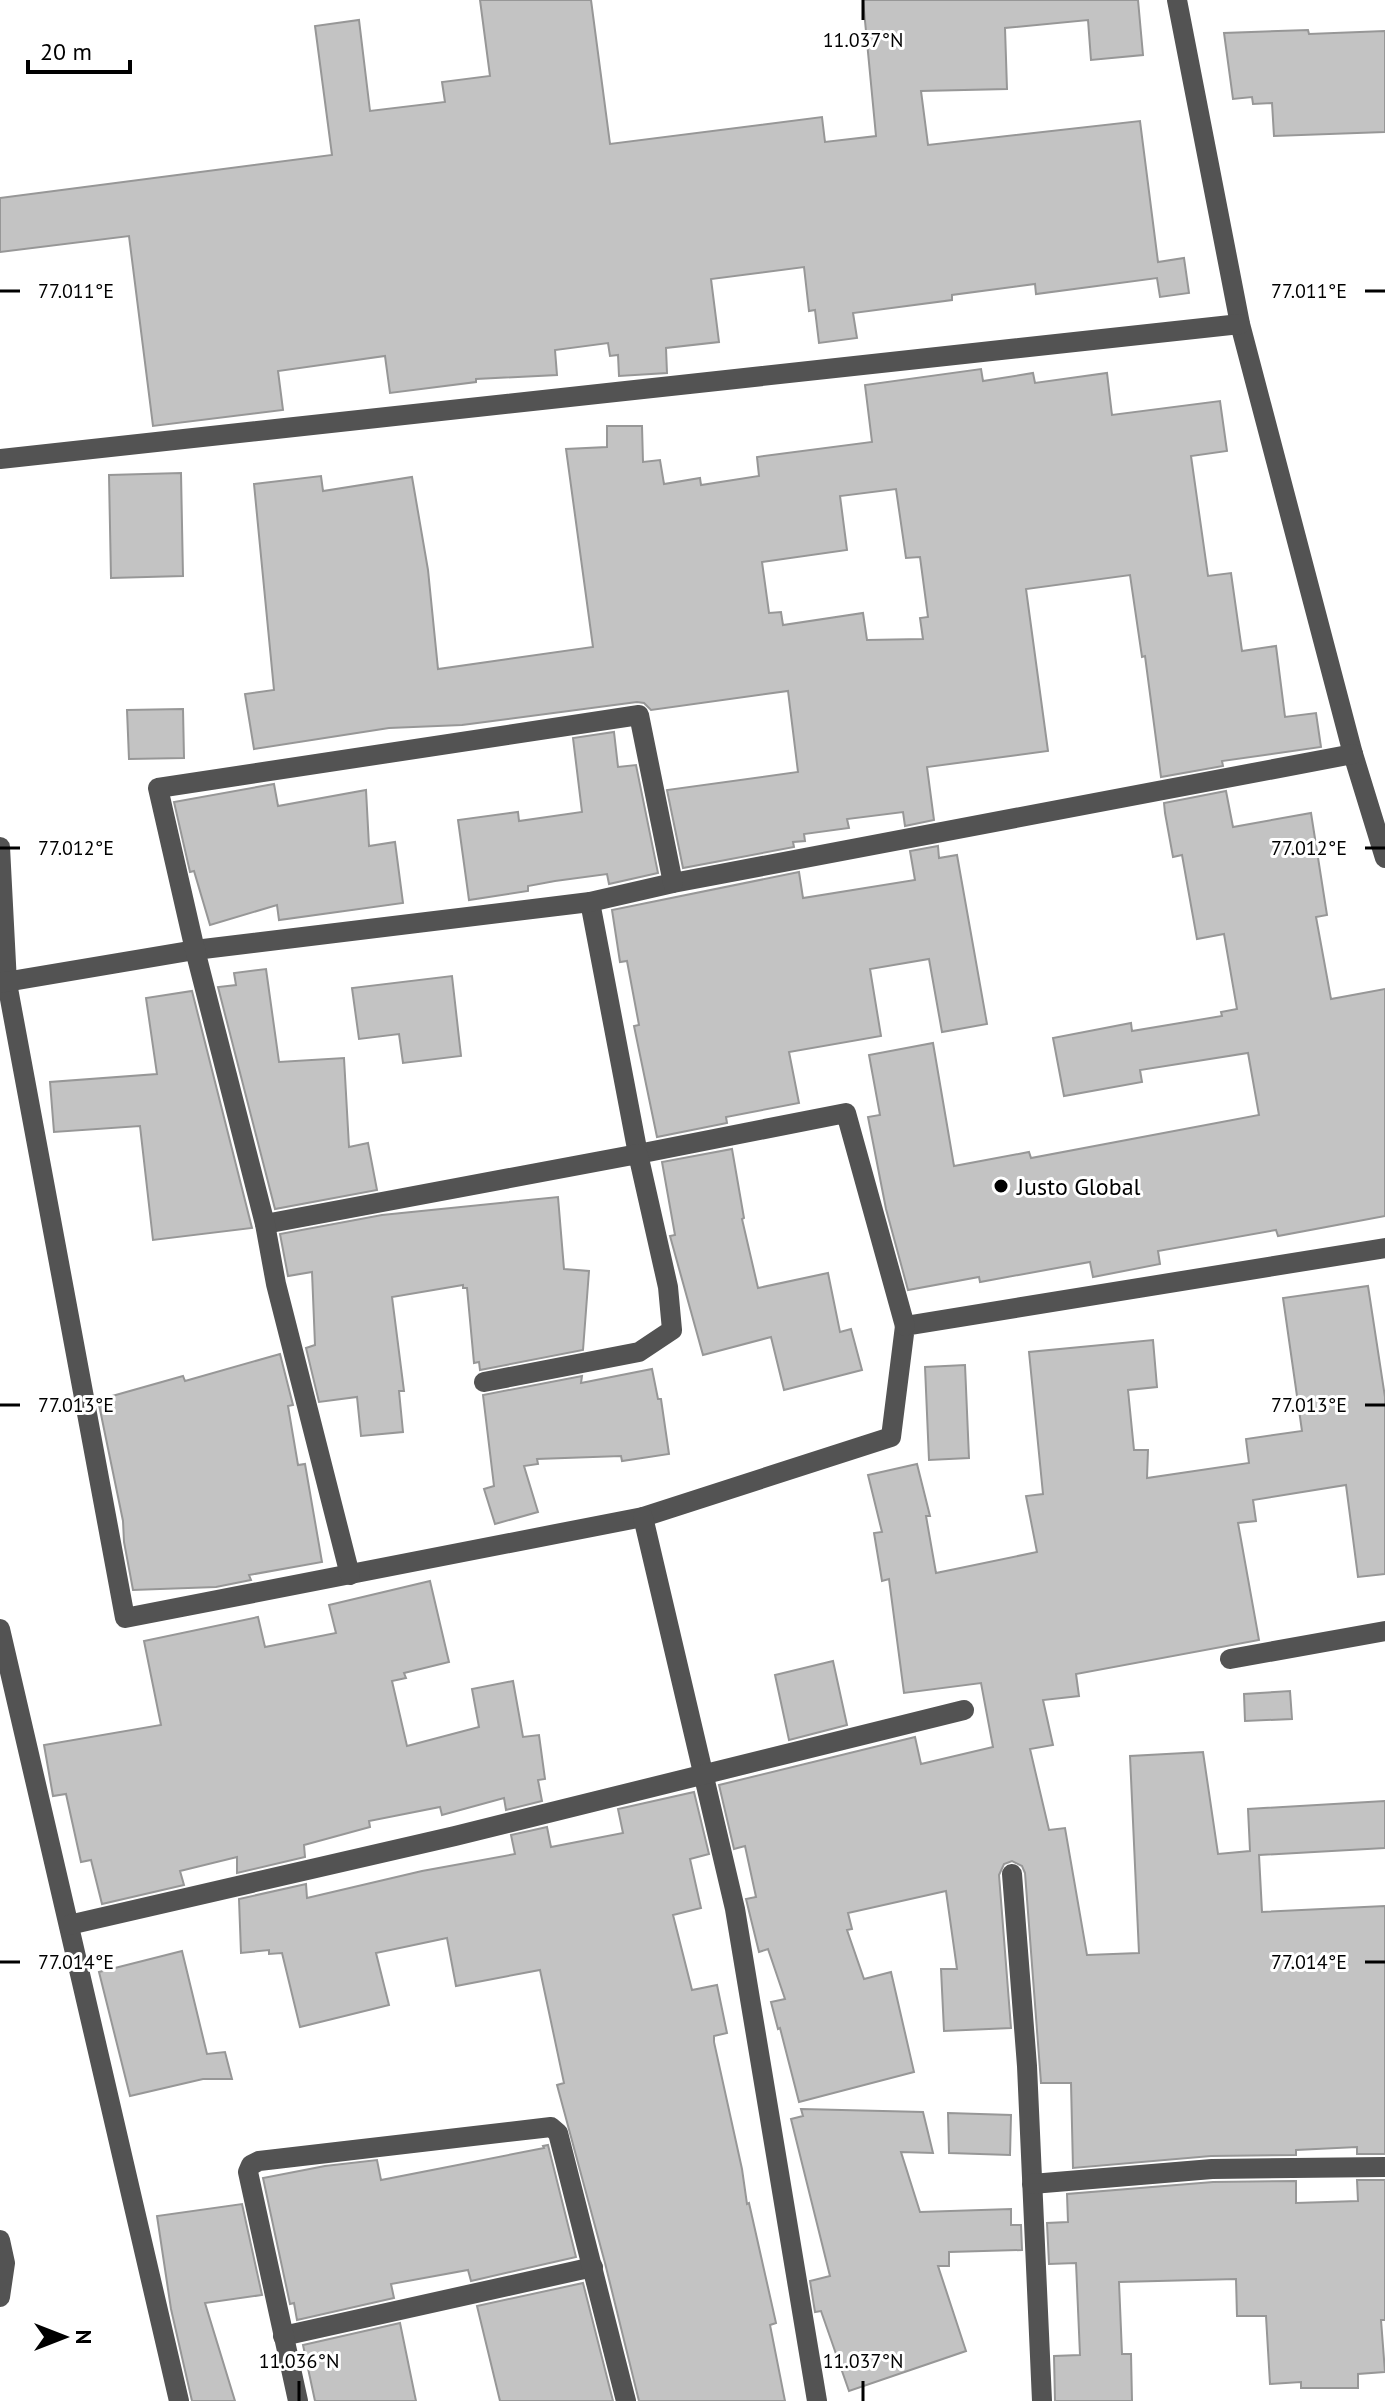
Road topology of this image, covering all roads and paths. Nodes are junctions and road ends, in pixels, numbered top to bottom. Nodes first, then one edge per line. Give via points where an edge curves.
1 (1177, 0) edge
2 (1240, 324) junction
3 (0, 459) edge
4 (1353, 754) junction
5 (0, 847) edge
6 (1385, 858) edge
7 (673, 883) junction
8 (590, 902) junction
9 (195, 950) junction
10 (4, 983) edge
11 (638, 1154) junction
12 (265, 1224) junction
13 (1385, 1248) edge
14 (905, 1326) junction
15 (484, 1382) dead end
16 (643, 1517) junction
17 (350, 1575) junction
18 (0, 1629) edge
19 (1385, 1631) edge
20 (1230, 1659) dead end
21 (964, 1710) dead end
22 (705, 1773) junction
23 (1012, 1874) dead end
24 (69, 1925) junction
25 (1385, 2167) edge
26 (1032, 2184) junction
27 (0, 2240) edge
28 (593, 2267) junction
29 (0, 2297) edge
30 (283, 2336) junction
31 (179, 2401) edge
32 (298, 2401) edge
33 (626, 2401) edge
34 (817, 2401) edge
35 (1042, 2401) edge

1 - 2 street
2 - 3 street
2 - 4 street
4 - 6 street
4 - 7 street
5 - 10 street
7 - 8 street
7 - 9 street via 639,715 158,788
8 - 9 street
8 - 11 street
9 - 10 street
9 - 12 street
10 - 17 street via 125,1618
11 - 12 street
11 - 14 street via 846,1113
11 - 15 street via 668,1287 672,1330 639,1352
12 - 17 street
13 - 14 street
14 - 16 street via 891,1437
16 - 17 street
16 - 22 street
18 - 24 street
19 - 20 street
21 - 22 street
22 - 24 street
22 - 34 street via 735,1909
23 - 26 street
24 - 31 street
25 - 26 street via 1212,2169
26 - 35 street
27 - 29 street via 5,2263
28 - 30 street
28 - 30 street via 558,2133 551,2127 259,2161 248,2172
28 - 33 street
30 - 32 street

